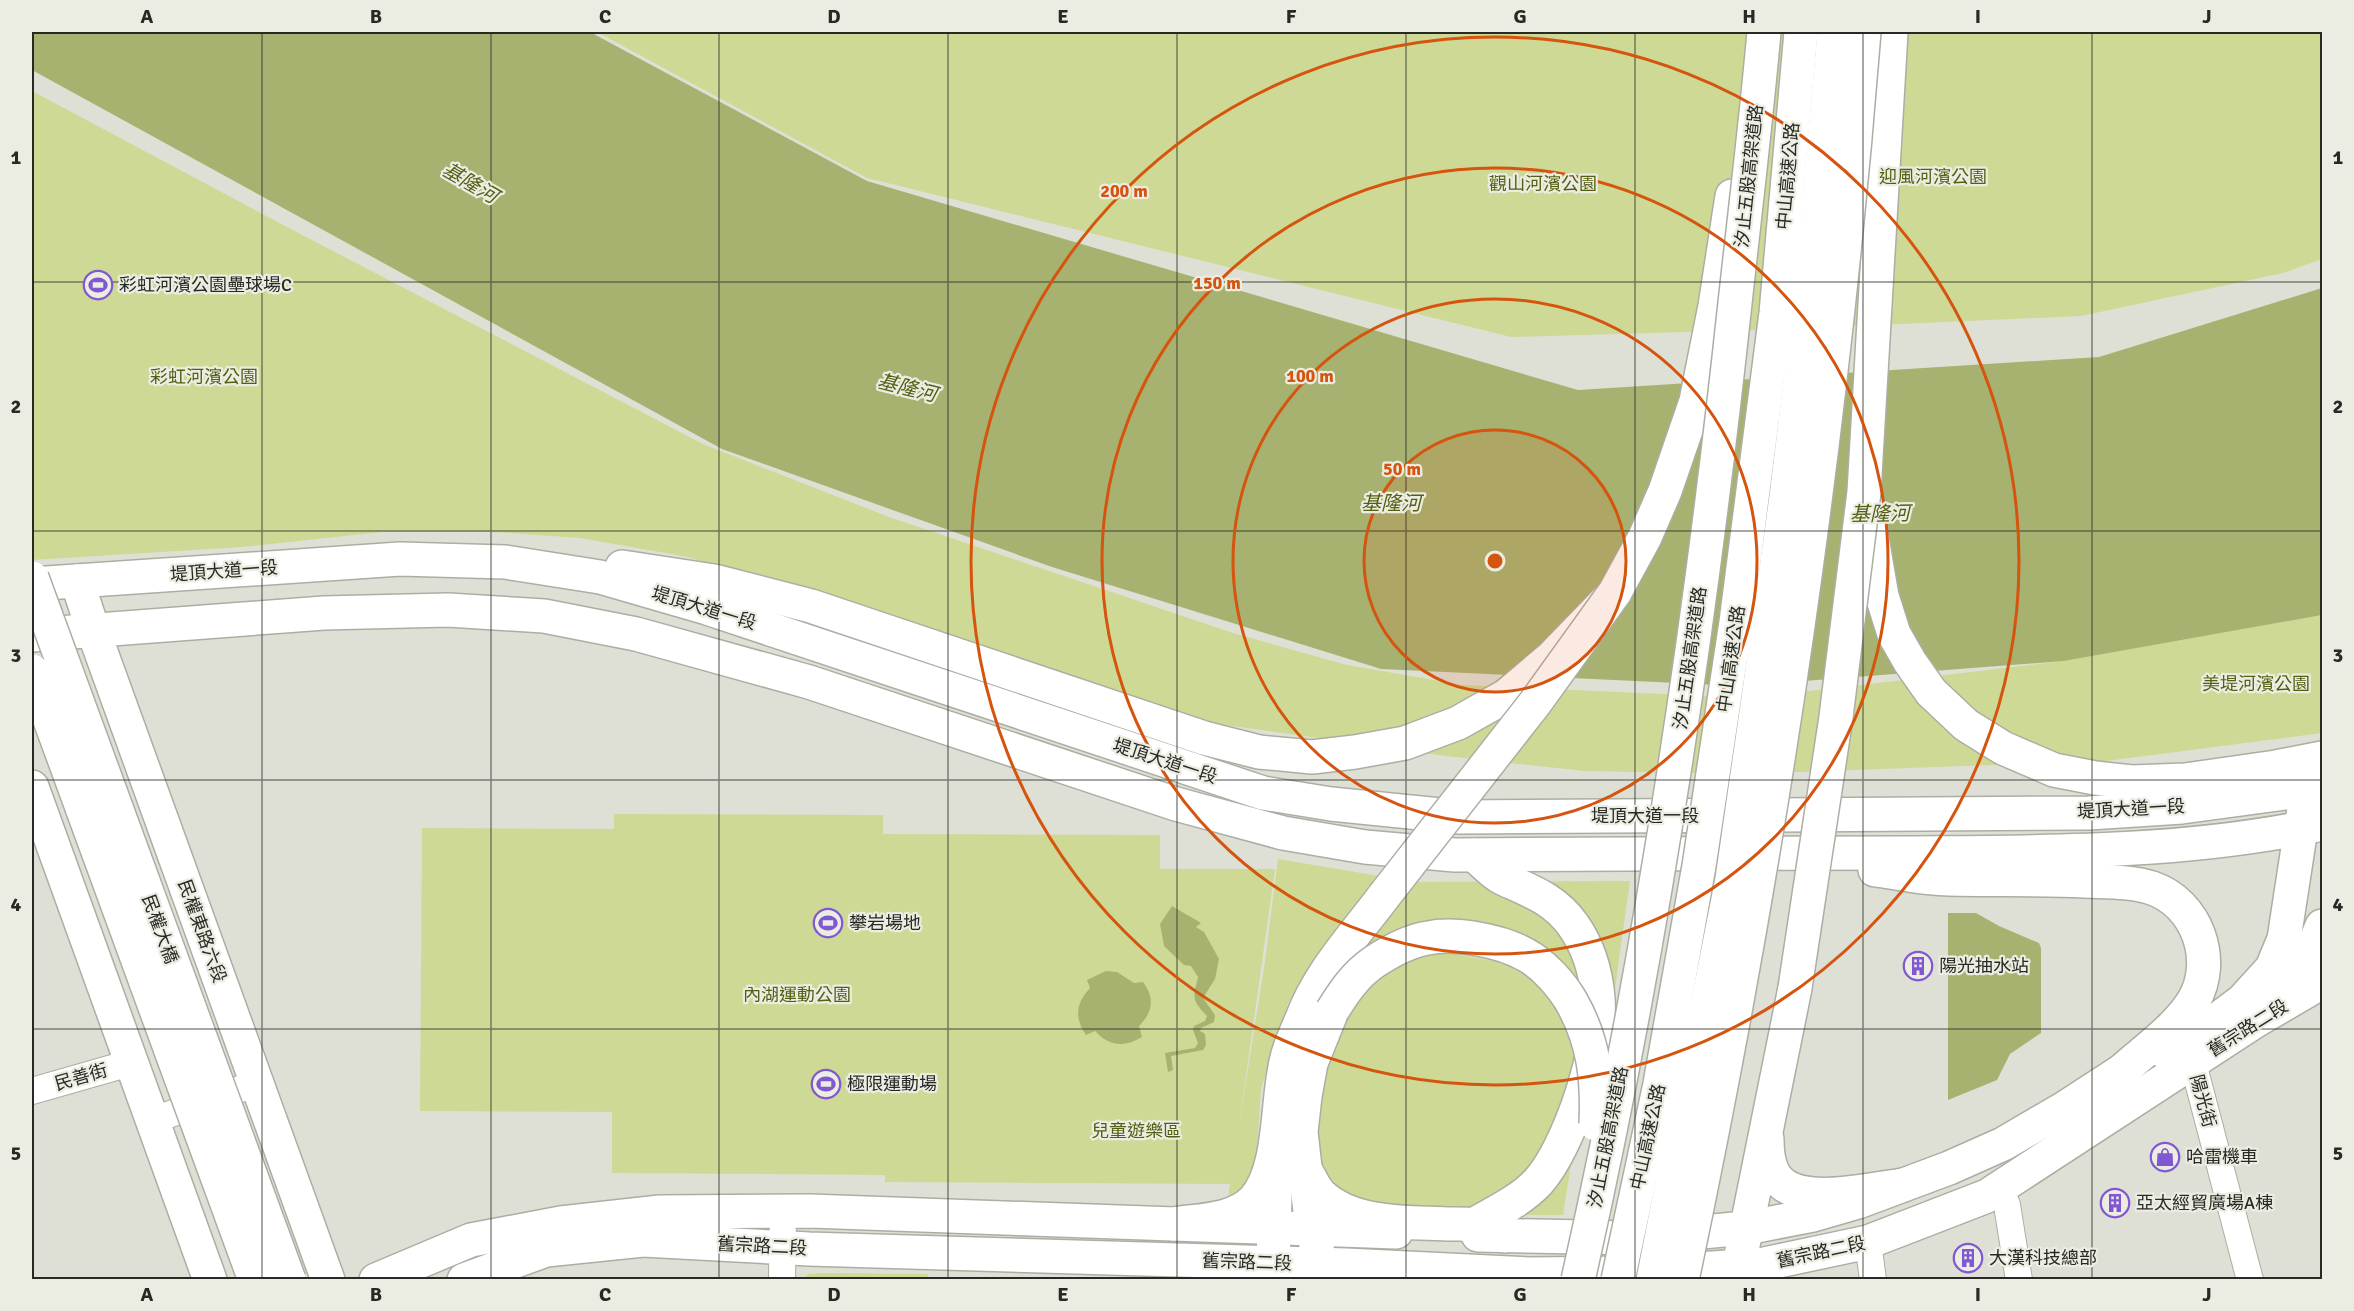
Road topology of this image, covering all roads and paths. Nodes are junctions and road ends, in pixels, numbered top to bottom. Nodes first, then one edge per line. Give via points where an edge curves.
1 (1758, 32) edge
2 (1764, 32) edge
3 (1802, 32) edge
4 (1834, 32) edge
5 (1864, 32) edge
6 (1891, 32) edge
7 (1864, 492) junction
8 (505, 562) junction
9 (32, 578) edge
10 (77, 581) junction
11 (32, 584) edge
12 (1615, 592) junction
13 (93, 630) junction
14 (32, 635) edge
15 (32, 671) edge
16 (2322, 758) edge
17 (32, 787) edge
18 (2314, 790) edge
19 (2312, 827) edge
20 (1749, 854) junction
21 (1474, 855) junction
22 (2322, 926) edge
23 (2322, 982) edge
24 (2257, 1020) junction
25 (2193, 1062) junction
26 (130, 1063) junction
27 (2123, 1070) junction
28 (257, 1083) junction
29 (32, 1091) edge
30 (151, 1121) junction
31 (1767, 1122) junction
32 (1277, 1129) junction
33 (1306, 1171) junction
34 (1903, 1185) junction
35 (2000, 1189) junction
36 (783, 1212) junction
37 (1173, 1224) junction
38 (1473, 1225) junction
39 (1275, 1227) junction
40 (1746, 1228) junction
41 (1312, 1229) junction
42 (1505, 1236) junction
43 (1588, 1236) junction
44 (1868, 1242) junction
45 (783, 1247) junction
46 (1273, 1263) junction
47 (1320, 1272) edge
48 (1737, 1273) edge
49 (1528, 1277) edge
50 (210, 1280) edge
51 (255, 1280) edge
52 (289, 1280) edge
53 (328, 1280) edge
54 (376, 1280) edge
55 (464, 1280) edge
56 (782, 1280) edge
57 (1578, 1280) edge
58 (1618, 1280) edge
59 (1653, 1280) edge
60 (1683, 1280) edge
61 (1873, 1280) edge
62 (2019, 1280) edge
63 (2250, 1280) edge

1 - 12 main road via 1696,401 1665,491
2 - 43 main road, 汐止五股高架道路, bridge via 1717,469 1675,768 1635,1002
3 - 58 main road, 中山高速公路, bridge via 1776,314 1737,622 1699,866
4 - 59 main road, 中山高速公路, bridge via 1809,307 1732,879
5 - 60 main road, bridge via 1830,379 1780,752 1734,1024
6 - 7 main road
7 - 16 main road, bridge via 1882,596 1894,634 1931,692 1966,725 2003,748 2054,770 2132,782 2185,780
7 - 31 main road, bridge via 1836,717 1795,988
8 - 10 main road, 堤頂大道一段 via 400,559
8 - 12 main road, bridge via 596,564 714,581 811,606 1204,738 1259,752 1312,757 1405,743 1458,723 1506,696 1552,657
8 - 18 main road, 堤頂大道一段 via 600,577 686,602 1263,793 1331,804 1460,817 2089,813 2182,807
9 - 52 main road, 民權大橋, bridge
10 - 11 main road, 堤頂大道一段
10 - 13 main road, 民權東路六段
12 - 32 main road, bridge via 1311,996 1284,1070
13 - 14 main road, 堤頂大道一段
13 - 21 main road, 堤頂大道一段 via 324,613 448,610 544,616 636,634 809,682 1176,804 1283,833 1365,847
13 - 28 main road, 民權東路六段
15 - 51 main road, 民權大橋, bridge
17 - 26 main road
18 - 19 main road
19 - 20 main road, 堤頂大道一段 via 2196,844 2090,852
19 - 27 main road via 2284,939 2272,968 2242,1001 2218,1019
20 - 21 main road, 堤頂大道一段
20 - 27 main road via 1944,879 2138,885 2167,895 2193,921 2202,941 2201,983 2182,1016
21 - 38 main road via 1500,877 1540,894 1574,926 1590,958 1598,1000 1588,1069 1564,1141 1549,1168 1525,1194
22 - 24 main road via 2300,973
23 - 24 main road, 舊宗路二段
24 - 25 main road, 舊宗路二段
25 - 35 main road, 舊宗路二段
25 - 63 street, 陽光街
26 - 29 street, 民善街
26 - 30 main road
27 - 34 main road, 舊宗路二段 via 2003,1144
28 - 30 street
28 - 53 main road, 民權東路六段
30 - 50 main road
31 - 34 main road via 1769,1164 1775,1177 1796,1191 1839,1193
31 - 40 main road
32 - 37 main road via 1268,1173 1255,1199 1233,1215
32 - 39 main road
33 - 38 main road via 1329,1201 1369,1217
33 - 41 main road
33 - 43 main road, bridge via 1301,1132 1311,1062 1332,1011 1346,989 1373,963 1428,938 1460,936 1494,943 1526,955 1552,976 1570,1000 1590,1042 1597,1088
34 - 40 main road, 舊宗路二段 via 1814,1215
35 - 44 main road, 舊宗路二段
35 - 62 street via 2007,1205
36 - 37 main road, 舊宗路二段
36 - 45 street
36 - 54 main road, 舊宗路二段 via 660,1212 561,1223 471,1240
37 - 39 main road, 舊宗路二段
38 - 42 main road via 1489,1227
39 - 41 main road, 舊宗路二段
39 - 46 main road
40 - 42 main road, 舊宗路二段 via 1636,1238
40 - 48 main road
41 - 42 main road, 舊宗路二段
41 - 47 main road
43 - 57 main road, 汐止五股高架道路, bridge
44 - 48 main road, 舊宗路二段
44 - 61 street
45 - 46 main road, 舊宗路二段
45 - 55 main road, 舊宗路二段 via 643,1240 546,1250
45 - 56 street
46 - 47 main road, 舊宗路二段
47 - 49 main road, 舊宗路二段
48 - 49 main road, 舊宗路二段

